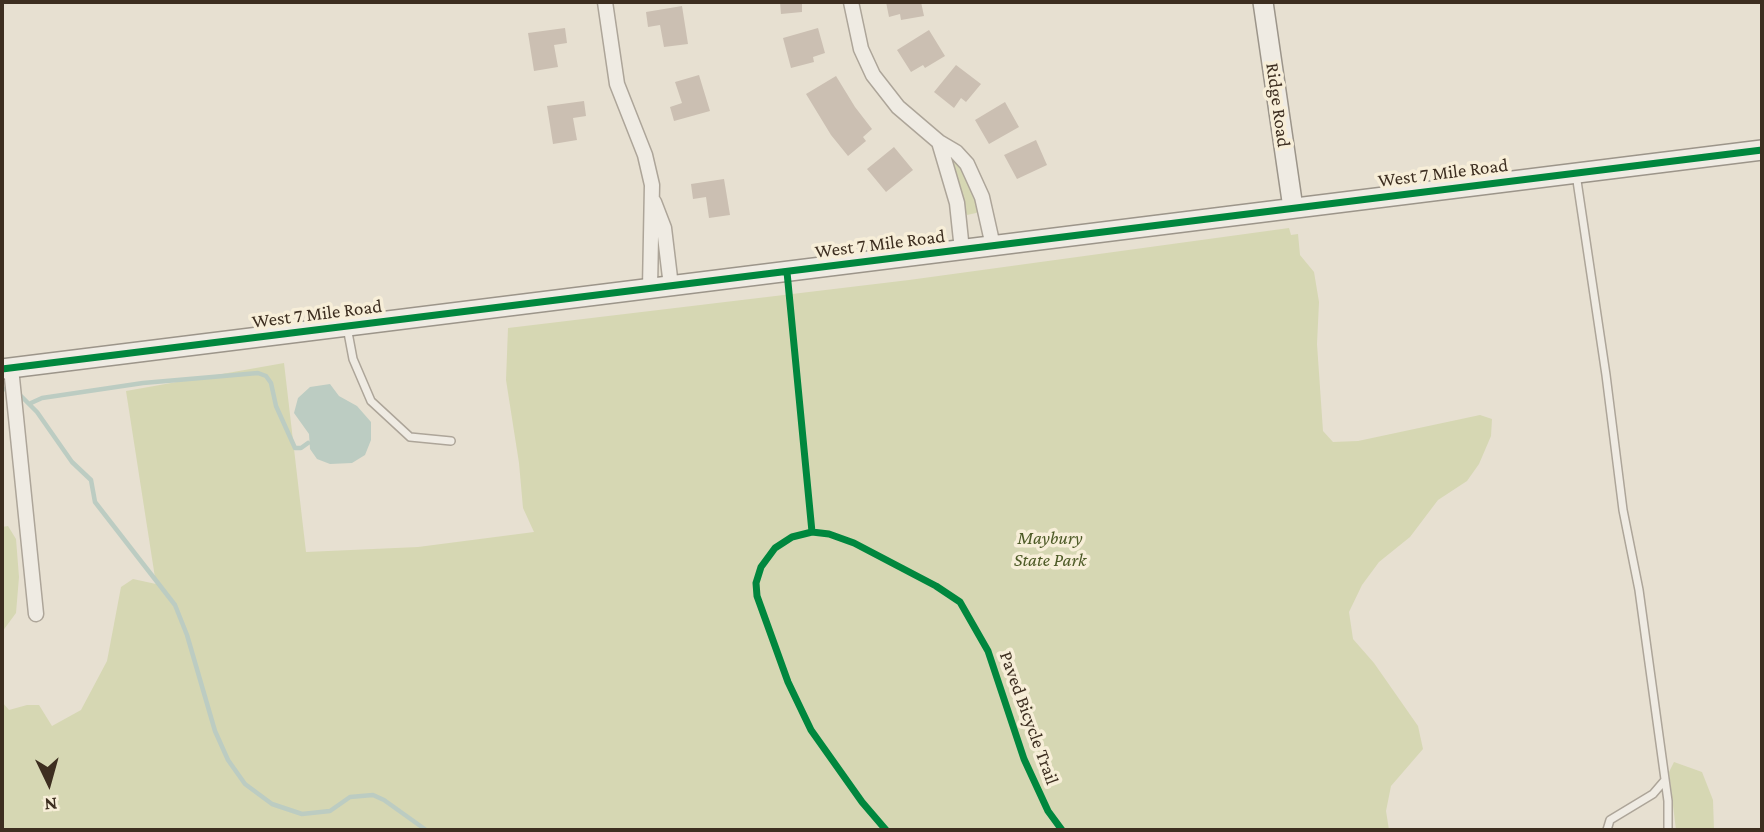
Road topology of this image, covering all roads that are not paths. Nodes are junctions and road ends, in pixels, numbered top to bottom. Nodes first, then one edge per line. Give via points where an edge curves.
1 (605, 2) edge
2 (851, 2) edge
3 (1263, 2) edge
4 (939, 142) junction
5 (1762, 150) edge
6 (1576, 173) junction
7 (653, 198) junction
8 (1293, 208) junction
9 (993, 246) junction
10 (962, 250) junction
11 (671, 286) junction
12 (650, 288) junction
13 (347, 326) junction
14 (7, 369) edge
15 (451, 441) dead end
16 (36, 614) dead end
17 (1665, 780) junction
18 (1607, 830) edge
19 (1668, 830) edge

1 - 7 street via 617,84 645,155
2 - 4 street via 861,49 873,75 898,107
3 - 8 street, Ridge Road
4 - 9 street via 967,164 982,197
4 - 10 street via 957,203
5 - 6 street, West 7 Mile Road
6 - 8 street, West 7 Mile Road
6 - 17 lane
7 - 11 street via 664,228
7 - 12 street
8 - 9 street, West 7 Mile Road
9 - 10 street, West 7 Mile Road
10 - 11 street, West 7 Mile Road
11 - 12 street, West 7 Mile Road
12 - 13 street, West 7 Mile Road
13 - 14 street, West 7 Mile Road
13 - 15 lane via 353,359 371,401 410,437
14 - 16 street
17 - 18 lane via 1653,794 1610,820
17 - 19 lane

